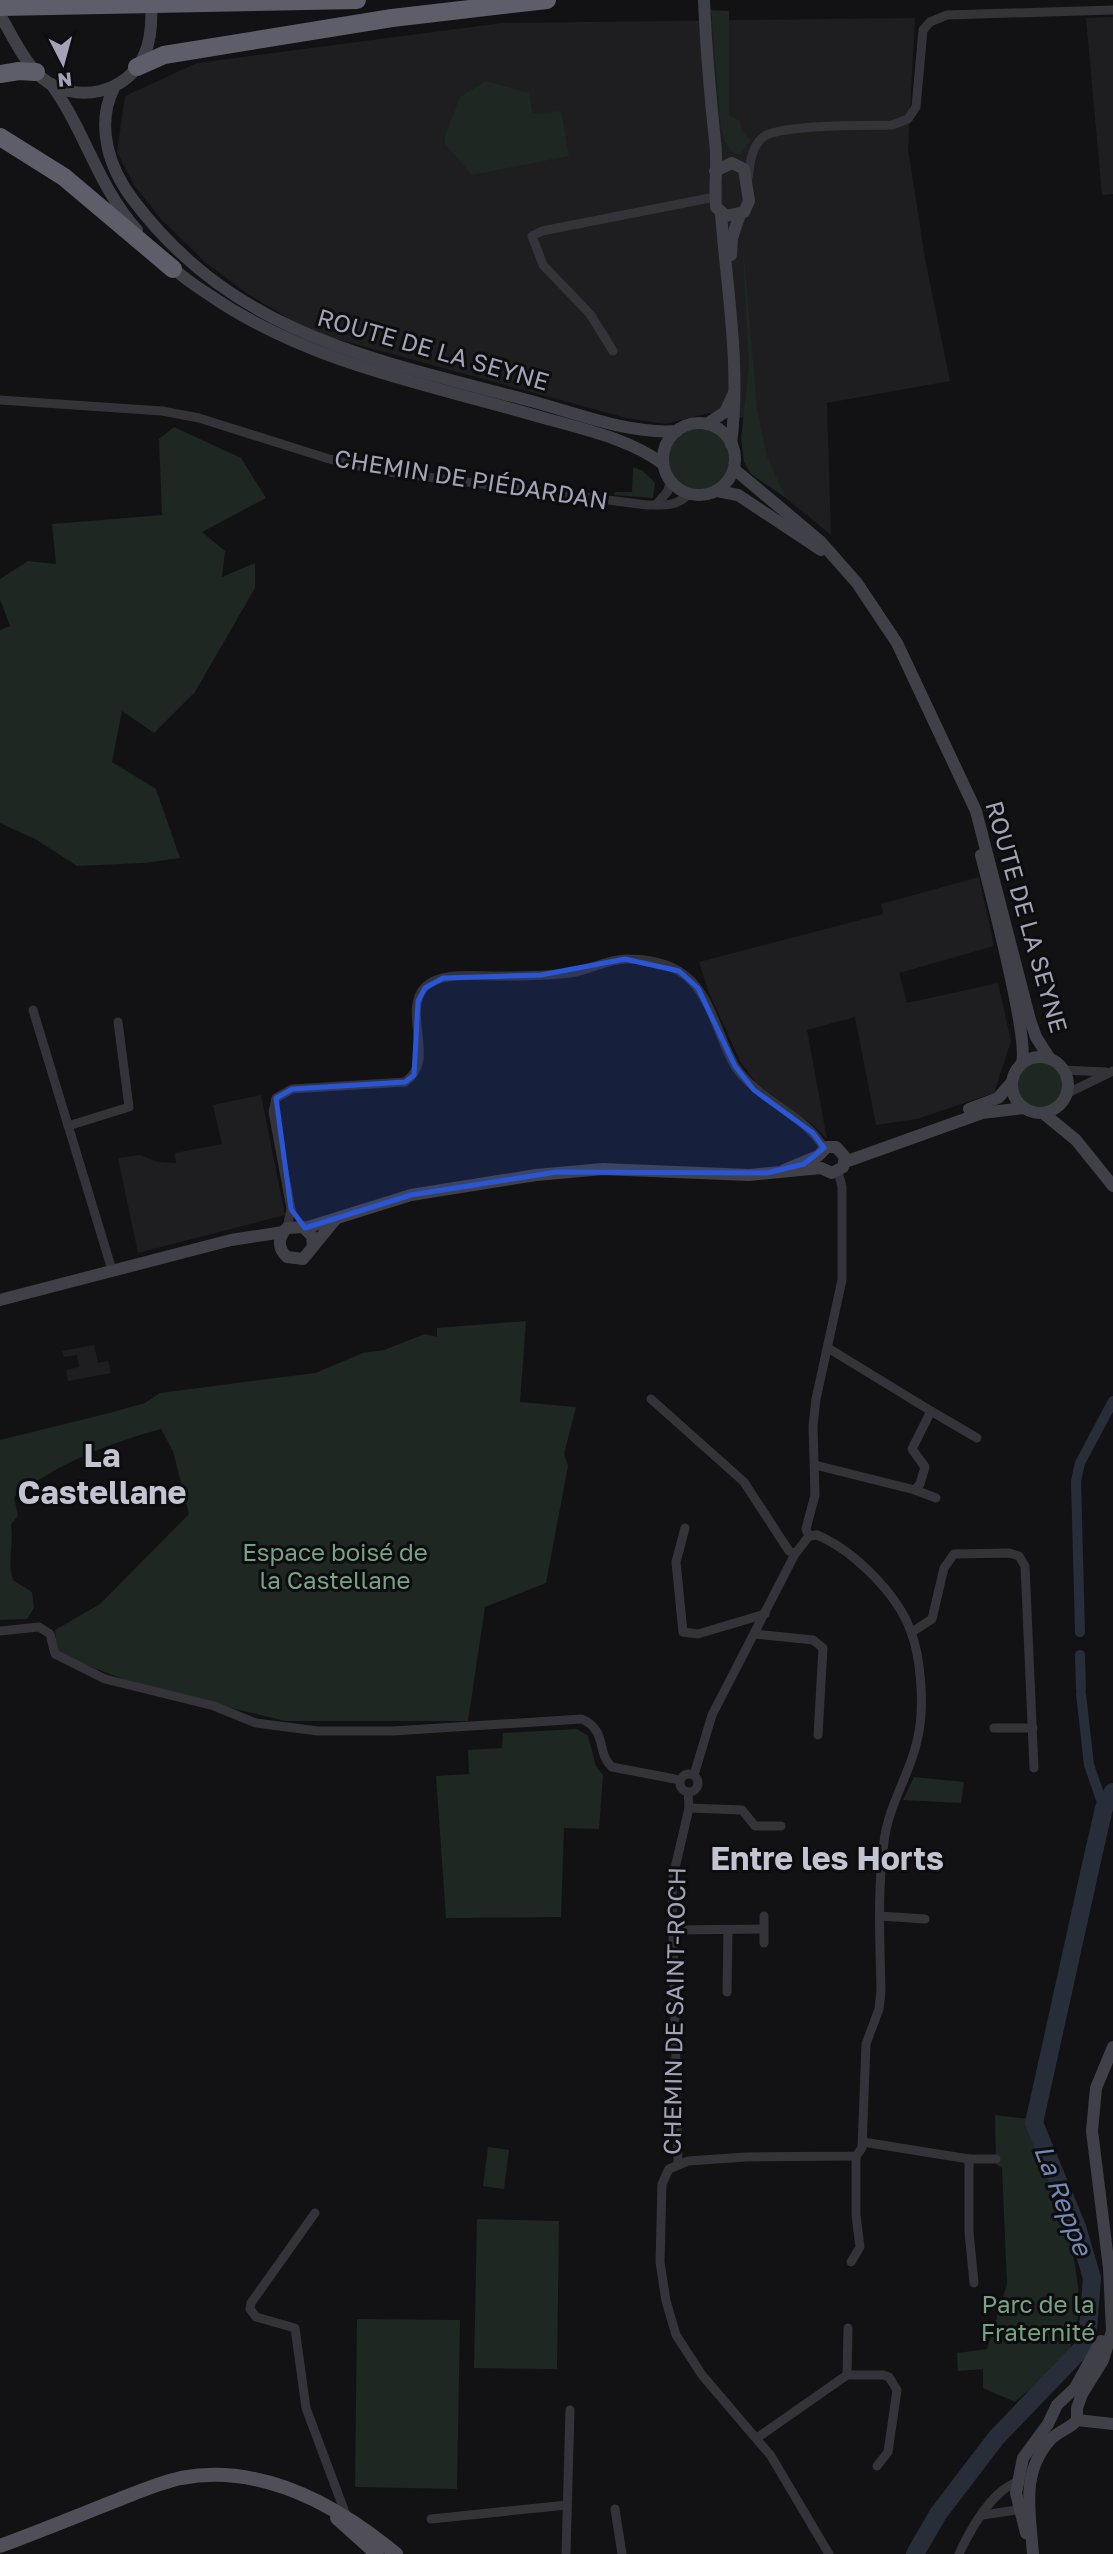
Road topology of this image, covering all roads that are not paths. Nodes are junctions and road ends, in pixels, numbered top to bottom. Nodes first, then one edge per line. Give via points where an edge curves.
1 (151, 0) edge
2 (357, 0) edge
3 (547, 0) edge
4 (704, 0) edge
5 (0, 7) edge
6 (1113, 10) edge
7 (0, 15) edge
8 (137, 68) junction
9 (0, 75) edge
10 (43, 78) junction
11 (114, 88) junction
12 (0, 137) edge
13 (715, 143) junction
14 (752, 153) junction
15 (735, 164) junction
16 (715, 171) junction
17 (748, 180) junction
18 (715, 197) junction
19 (721, 214) junction
20 (740, 214) junction
21 (173, 269) junction
22 (732, 321) junction
23 (612, 351) dead end
24 (736, 385) junction
25 (0, 400) edge
26 (707, 425) junction
27 (677, 431) junction
28 (732, 444) junction
29 (663, 464) junction
30 (734, 469) junction
31 (670, 481) junction
32 (716, 491) junction
33 (689, 494) junction
34 (656, 505) junction
35 (833, 558) junction
36 (963, 785) junction
37 (33, 1010) dead end
38 (118, 1022) dead end
39 (1050, 1059) junction
40 (1022, 1063) junction
41 (1063, 1070) junction
42 (1112, 1071) edge
43 (1012, 1082) junction
44 (1064, 1098) junction
45 (1024, 1108) junction
46 (1043, 1113) junction
47 (68, 1126) junction
48 (1076, 1140) junction
49 (821, 1157) junction
50 (841, 1161) junction
51 (1113, 1186) edge
52 (291, 1209) junction
53 (335, 1220) junction
54 (304, 1228) junction
55 (285, 1230) junction
56 (246, 1238) junction
57 (313, 1246) junction
58 (280, 1248) junction
59 (112, 1270) junction
60 (0, 1300) edge
61 (828, 1348) junction
62 (651, 1399) dead end
63 (931, 1411) junction
64 (976, 1438) dead end
65 (814, 1465) junction
66 (915, 1490) junction
67 (936, 1498) dead end
68 (685, 1528) dead end
69 (812, 1531) junction
70 (794, 1554) junction
71 (765, 1614) junction
72 (0, 1631) edge
73 (912, 1632) junction
74 (755, 1634) junction
75 (994, 1728) dead end
76 (1033, 1728) junction
77 (818, 1735) dead end
78 (1034, 1768) dead end
79 (694, 1775) junction
80 (680, 1780) junction
81 (688, 1792) junction
82 (689, 1808) junction
83 (781, 1826) dead end
84 (764, 1916) dead end
85 (880, 1916) junction
86 (925, 1919) dead end
87 (674, 1930) junction
88 (729, 1930) junction
89 (763, 1930) junction
90 (764, 1943) dead end
91 (727, 1992) dead end
92 (1113, 2047) edge
93 (863, 2142) junction
94 (856, 2156) junction
95 (969, 2159) junction
96 (996, 2160) dead end
97 (678, 2163) junction
98 (314, 2213) dead end
99 (851, 2262) dead end
100 (974, 2283) dead end
101 (1111, 2310) junction
102 (848, 2328) dead end
103 (847, 2375) junction
104 (1062, 2402) junction
105 (570, 2410) dead end
106 (1077, 2414) junction
107 (1053, 2416) junction
108 (1113, 2424) edge
109 (1064, 2427) junction
110 (757, 2438) junction
111 (877, 2466) dead end
112 (1017, 2482) junction
113 (567, 2505) junction
114 (326, 2507) junction
115 (615, 2509) dead end
116 (1024, 2509) junction
117 (346, 2515) junction
118 (984, 2515) junction
119 (431, 2519) dead end
120 (0, 2546) edge
121 (962, 2553) edge
122 (377, 2554) edge
123 (396, 2554) edge
124 (566, 2554) edge
125 (622, 2554) edge
126 (829, 2554) edge
127 (1033, 2554) edge

1 - 8 main road via 150,35
2 - 5 highway
3 - 8 highway via 392,18 164,55
4 - 13 main road
6 - 14 street via 947,15 923,30 916,107 908,119 892,125 773,130
7 - 10 main road, ROUTE DE LA SEYNE
8 - 11 main road
9 - 10 highway via 19,71
10 - 11 main road via 75,93
10 - 21 main road, ROUTE DE LA SEYNE via 78,127 116,204
11 - 27 main road, ROUTE DE LA SEYNE via 107,104 105,131 113,165 127,192 185,257 242,301 347,351 593,418
12 - 21 highway via 65,177
13 - 15 main road
13 - 16 main road
14 - 15 street
14 - 17 street
15 - 16 main road
15 - 17 main road
16 - 18 main road
17 - 20 main road via 748,206
18 - 19 main road
18 - 23 street via 533,236 543,265 590,314
19 - 20 main road
19 - 22 main road
20 - 22 main road via 732,238
21 - 29 main road, ROUTE DE LA SEYNE via 235,313 310,349 582,429
22 - 24 main road
24 - 26 main road via 725,412
24 - 28 main road
25 - 34 street, CHEMIN DE PIÉDARDAN via 162,411 380,471
26 - 27 main road
26 - 28 main road via 722,432
27 - 29 main road via 667,442
28 - 30 main road
29 - 31 main road
30 - 32 main road
30 - 35 main road, ROUTE DE LA SEYNE via 803,526
31 - 33 main road
31 - 34 street
32 - 33 main road
32 - 35 main road, ROUTE DE LA SEYNE via 738,495
33 - 34 street via 668,506
35 - 36 main road, ROUTE DE LA SEYNE via 857,583 897,643
36 - 39 main road, ROUTE DE LA SEYNE via 992,863 1030,1020
36 - 40 main road, ROUTE DE LA SEYNE via 1024,1050
37 - 47 street
38 - 47 street via 130,1107
39 - 40 main road
39 - 41 main road
40 - 43 main road
41 - 42 street
41 - 44 main road via 1068,1086
42 - 44 street
43 - 45 main road via 1014,1097
43 - 50 main road via 998,1098 864,1145
44 - 46 main road
44 - 48 main road
45 - 46 main road
45 - 50 main road via 982,1113
46 - 48 main road
47 - 59 street
48 - 51 main road
49 - 50 main road via 832,1146
49 - 50 main road via 828,1173
49 - 52 street via 813,1133 754,1090 735,1066 698,988 679,971 649,960 625,959 578,972 439,978 425,988 418,1001 419,1063 405,1082 292,1089 276,1098 273,1112
49 - 53 main road via 784,1170 749,1175 603,1169 557,1172 411,1195
50 - 61 street via 842,1280
52 - 54 street
52 - 55 street
53 - 54 main road
53 - 57 main road
54 - 55 main road
54 - 57 main road via 312,1236
55 - 56 main road
55 - 58 main road
56 - 58 main road
56 - 59 main road
57 - 58 main road via 308,1256 297,1260 286,1257
59 - 60 main road
61 - 63 street
61 - 65 street via 816,1399
62 - 70 street via 744,1482
63 - 64 street
63 - 66 street via 912,1448 925,1467
65 - 66 street
65 - 69 street
66 - 67 street
68 - 71 street via 676,1562 683,1632 698,1634
69 - 70 street
69 - 73 street via 866,1567
70 - 71 street
71 - 74 street
72 - 80 street via 39,1627 50,1634 55,1654 105,1679 214,1706 256,1723 318,1731 393,1731 582,1719 601,1737 606,1762 612,1767
73 - 76 street via 932,1619 944,1568 954,1554 1019,1556 1025,1566
73 - 85 street via 922,1697 919,1732 887,1826
74 - 77 street via 813,1640 823,1648
74 - 79 street via 712,1716
75 - 76 street
76 - 78 street
79 - 80 street via 686,1774
79 - 81 street via 698,1784
80 - 81 street
81 - 82 street, CHEMIN DE SAINT-ROCH
82 - 83 street via 742,1810 755,1826
82 - 87 street, CHEMIN DE SAINT-ROCH via 674,1867
84 - 89 street
85 - 86 street
85 - 93 street via 881,1991 866,2044
87 - 88 street
87 - 97 street, CHEMIN DE SAINT-ROCH
88 - 89 street
88 - 91 street
89 - 90 street
92 - 101 main road via 1096,2088 1092,2124
93 - 94 street
93 - 95 street
94 - 97 street
94 - 99 street via 860,2247
95 - 96 street
95 - 100 street
97 - 110 street, CHEMIN DE SAINT-ROCH via 664,2175 661,2194 660,2262 671,2320 702,2375
98 - 117 street via 250,2309 256,2317 295,2328 306,2408
101 - 104 main road via 1099,2349
101 - 106 main road via 1108,2346
102 - 103 street
103 - 110 street
103 - 111 street via 883,2375 897,2389 888,2452
104 - 106 main road via 1072,2403
104 - 107 main road
105 - 113 street
106 - 108 main road
106 - 109 main road via 1072,2426
107 - 109 main road via 1056,2424
107 - 112 main road via 1023,2458
109 - 116 main road via 1035,2459
110 - 126 street, CHEMIN DE SAINT-ROCH
112 - 116 main road
112 - 118 street via 998,2495
113 - 119 street
113 - 124 street
114 - 117 main road
114 - 120 main road via 271,2482 181,2478
114 - 122 main road
115 - 125 street
116 - 118 street
116 - 127 main road
117 - 123 main road
118 - 121 street

